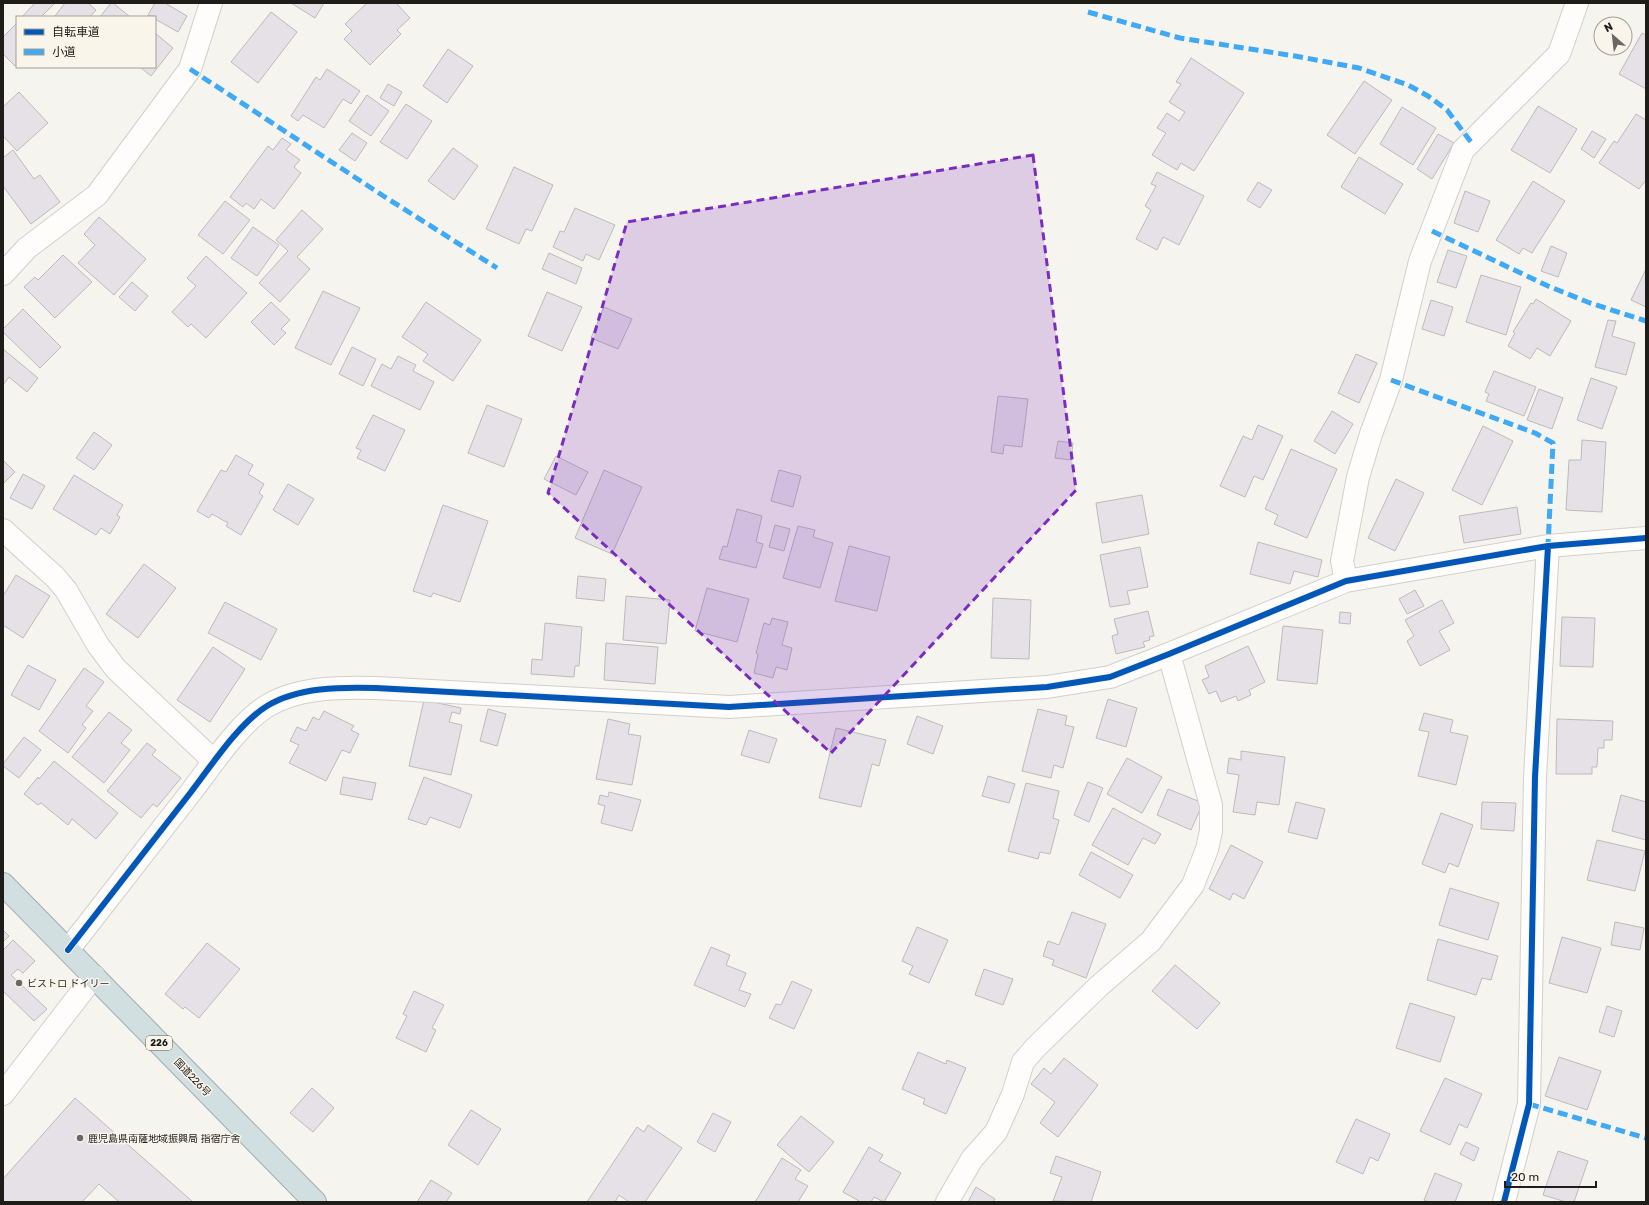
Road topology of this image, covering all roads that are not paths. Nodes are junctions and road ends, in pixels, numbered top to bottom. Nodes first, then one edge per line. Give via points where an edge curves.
1 (211, 3) edge
2 (1577, 3) edge
3 (3, 274) edge
4 (3, 530) edge
5 (1646, 538) edge
6 (1548, 546) junction
7 (1346, 581) junction
8 (1169, 654) junction
9 (214, 761) junction
10 (3, 884) edge
11 (68, 950) junction
12 (94, 976) junction
13 (3, 1094) edge
14 (315, 1202) edge
15 (947, 1202) edge
16 (1504, 1202) edge

1 - 3 street via 190,69 97,195 27,248
2 - 7 street via 1559,54 1463,150 1420,261 1391,380 1358,477 1342,562
4 - 9 street via 66,590 98,645 116,669
5 - 6 street
6 - 7 street
6 - 16 street via 1535,777 1529,1104
7 - 8 street
8 - 9 street via 1110,677 1048,687 729,707 338,687 310,691 267,705 248,720
8 - 15 street via 1211,805 1211,831 1207,849 1193,886 1151,941 1099,986 1023,1062 996,1132 972,1159
9 - 11 street
10 - 11 highway, 国道226号 / 226
11 - 12 highway, 国道226号 / 226
12 - 13 street
12 - 14 highway, 国道226号 / 226

